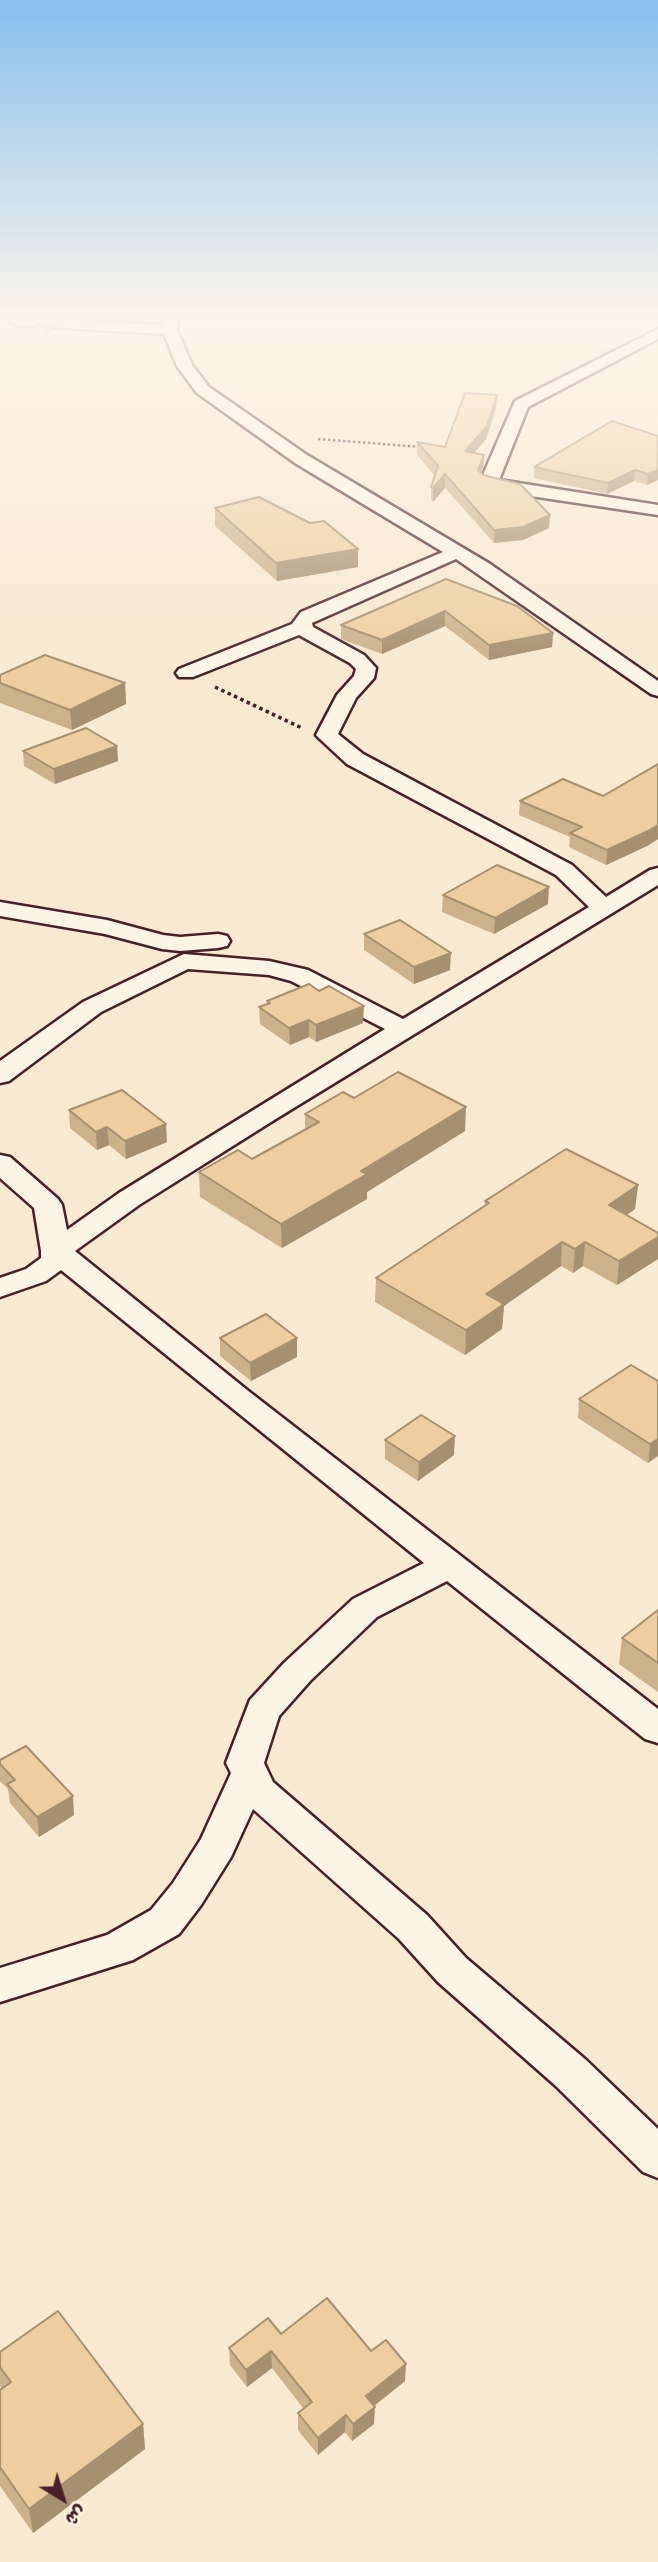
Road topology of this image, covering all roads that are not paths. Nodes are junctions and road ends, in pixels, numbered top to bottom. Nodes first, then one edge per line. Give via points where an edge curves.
1 (268, 435) edge
2 (508, 435) edge
3 (658, 510) edge
4 (457, 552) junction
5 (302, 627) junction
6 (658, 669) edge
7 (186, 673) road end
8 (632, 673) junction
9 (658, 690) edge
10 (658, 875) edge
11 (603, 907) junction
12 (0, 909) edge
13 (218, 941) dead end
14 (406, 1030) junction
15 (0, 1075) edge
16 (0, 1163) edge
17 (56, 1251) junction
18 (0, 1288) edge
19 (451, 1564) junction
20 (658, 1729) edge
21 (250, 1773) junction
22 (0, 1985) edge
23 (658, 2158) edge

1 - 4 street via 301,459
2 - 3 street via 489,482
4 - 5 street via 307,615
4 - 8 street
5 - 7 street
5 - 11 street via 366,668 364,678 346,695 327,735 355,759 564,870
6 - 8 street
8 - 9 street
10 - 11 street
11 - 14 street
12 - 13 street via 107,927 162,942
14 - 15 street via 299,975 184,961 92,1007
14 - 17 street via 129,1199
16 - 17 street via 48,1205
17 - 18 street via 55,1261 36,1275
17 - 19 street
19 - 20 street
19 - 21 street via 365,1608 297,1672 263,1710 245,1763
21 - 22 street via 218,1846 165,1922 119,1948
21 - 23 street via 258,1792 413,1927 452,1969 571,2073

